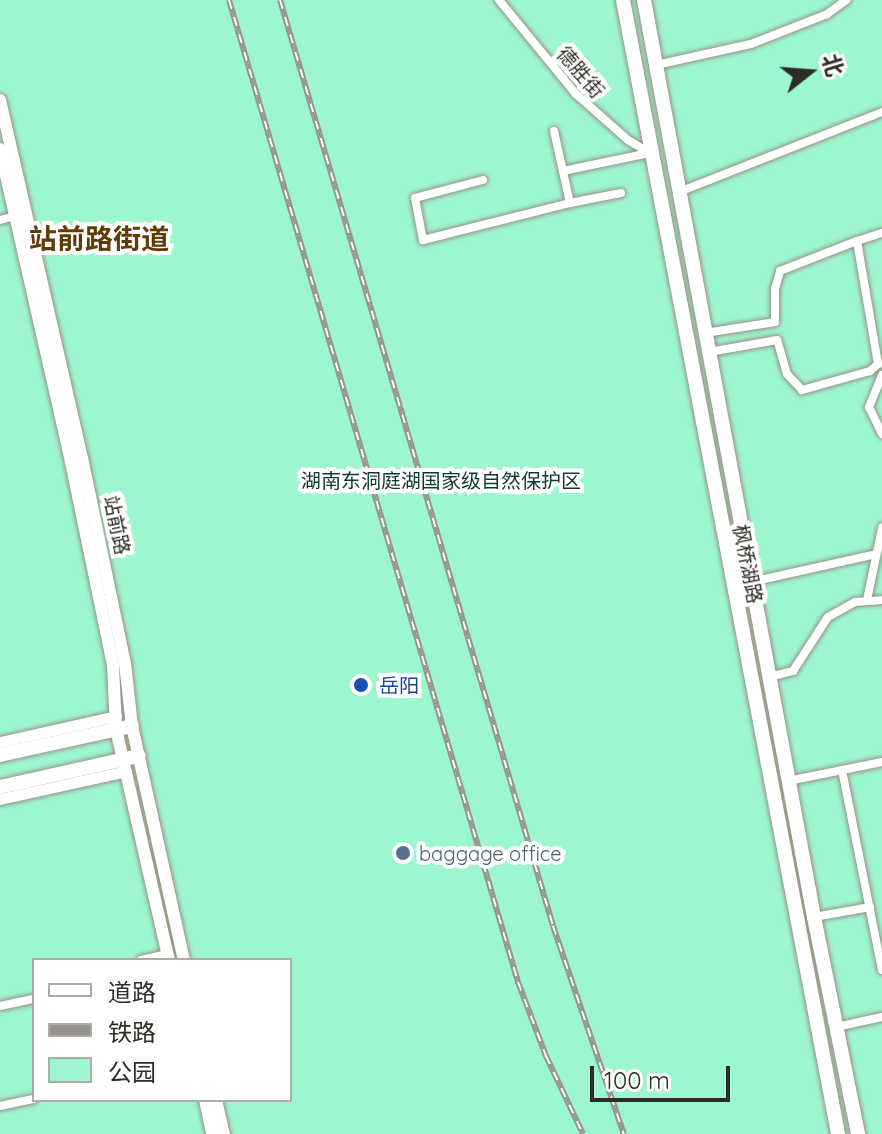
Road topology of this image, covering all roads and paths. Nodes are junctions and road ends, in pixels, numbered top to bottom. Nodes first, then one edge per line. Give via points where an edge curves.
1 (499, 0) edge
2 (623, 0) edge
3 (644, 0) edge
4 (846, 0) edge
5 (656, 65) junction
6 (0, 100) edge
7 (882, 112) edge
8 (554, 131) dead end
9 (0, 149) edge
10 (650, 153) junction
11 (563, 171) junction
12 (483, 180) dead end
13 (679, 192) junction
14 (621, 193) dead end
15 (570, 203) junction
16 (15, 216) junction
17 (0, 220) edge
18 (882, 233) edge
19 (857, 241) junction
20 (775, 319) junction
21 (705, 333) junction
22 (777, 340) junction
23 (709, 352) junction
24 (882, 375) edge
25 (882, 434) edge
26 (882, 528) edge
27 (876, 554) junction
28 (751, 582) junction
29 (867, 600) junction
30 (882, 600) edge
31 (769, 677) junction
32 (116, 722) junction
33 (132, 726) junction
34 (0, 742) edge
35 (0, 755) edge
36 (139, 756) junction
37 (882, 762) edge
38 (125, 765) junction
39 (842, 770) junction
40 (788, 781) junction
41 (0, 787) edge
42 (0, 799) edge
43 (870, 907) junction
44 (814, 917) junction
45 (168, 957) edge
46 (184, 958) edge
47 (882, 970) edge
48 (32, 999) edge
49 (0, 1006) edge
50 (882, 1017) edge
51 (836, 1027) junction
52 (32, 1099) edge
53 (205, 1102) edge
54 (216, 1102) edge
55 (0, 1106) edge
56 (212, 1134) edge
57 (224, 1134) edge
58 (838, 1134) edge
59 (858, 1134) edge

1 - 10 street, 德胜街 via 576,94
2 - 10 main road, 枫桥湖路
3 - 5 main road, 枫桥湖路
4 - 5 street via 827,14 751,44
5 - 13 main road, 枫桥湖路
6 - 33 main road, 站前路 via 85,472 125,663
7 - 13 street
8 - 11 street
9 - 16 main road, 站前路
10 - 11 street
10 - 58 main road, 枫桥湖路
11 - 15 street
12 - 15 street via 415,198 423,240
13 - 21 main road, 枫桥湖路
14 - 15 street
16 - 17 street
16 - 32 main road, 站前路 via 113,665
18 - 19 street
19 - 20 street via 780,271
19 - 22 street via 878,364 870,371 802,390 787,374
20 - 21 street
20 - 22 street
21 - 23 main road, 枫桥湖路
22 - 23 street
23 - 28 main road, 枫桥湖路
24 - 25 street via 869,407
26 - 27 street
27 - 28 street
27 - 29 street
28 - 31 main road, 枫桥湖路
29 - 30 street
29 - 31 street via 828,617 793,671
31 - 40 main road, 枫桥湖路
32 - 33 main road
32 - 34 street
32 - 35 main road
32 - 38 main road, 站前路
33 - 36 main road, 站前路
36 - 38 main road
36 - 46 main road, 站前路
37 - 39 street
38 - 41 main road
38 - 42 street
38 - 45 main road, 站前路
39 - 40 street
39 - 43 street
40 - 44 main road, 枫桥湖路
43 - 44 street
43 - 47 street
44 - 51 main road, 枫桥湖路
48 - 49 street
50 - 51 street
51 - 59 main road, 枫桥湖路
52 - 55 street
53 - 56 main road
54 - 57 main road

